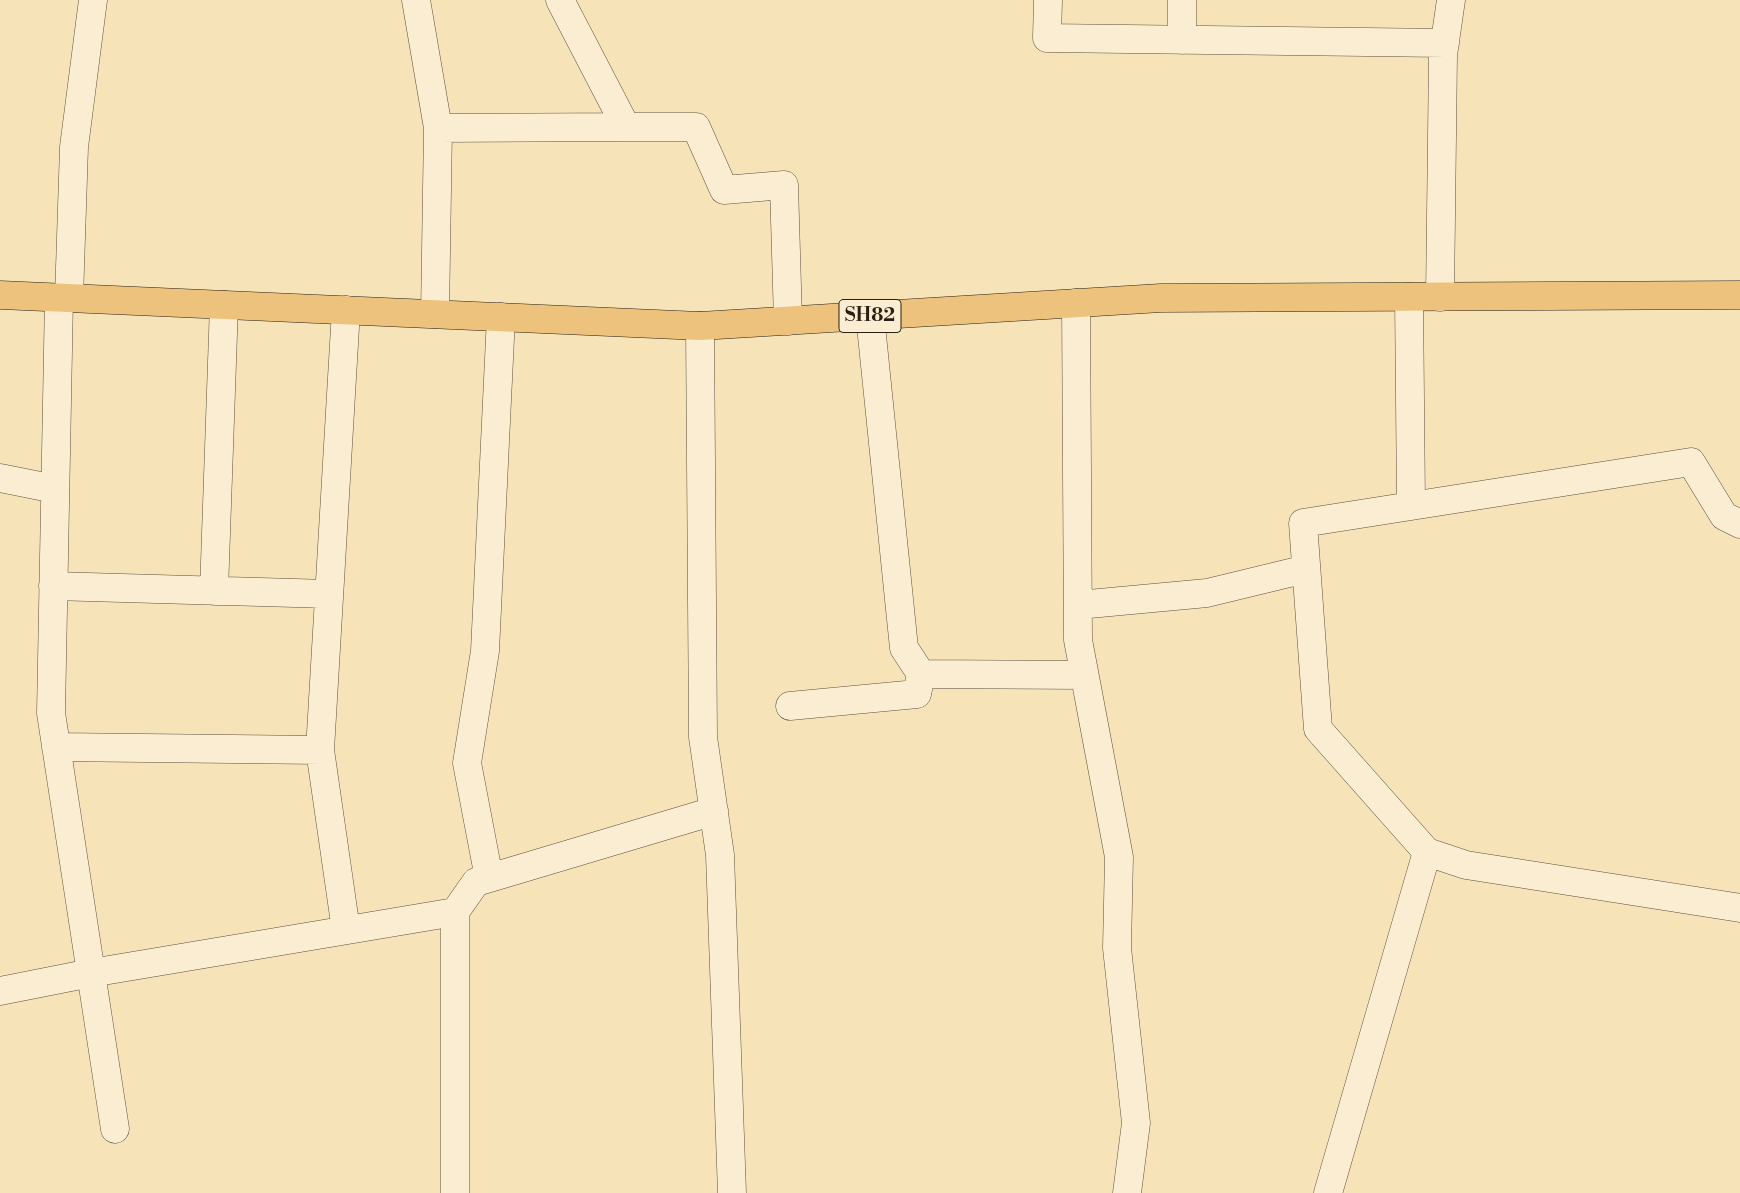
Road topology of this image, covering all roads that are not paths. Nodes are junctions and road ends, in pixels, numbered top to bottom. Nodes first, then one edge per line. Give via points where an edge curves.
1 (93, 0) edge
2 (416, 0) edge
3 (560, 0) edge
4 (1048, 0) edge
5 (1182, 0) edge
6 (1451, 0) edge
7 (1182, 40) junction
8 (1445, 43) junction
9 (626, 127) junction
10 (438, 128) junction
11 (0, 295) edge
12 (1740, 295) edge
13 (1409, 297) junction
14 (1440, 297) junction
15 (64, 298) junction
16 (1076, 303) junction
17 (224, 305) junction
18 (346, 310) junction
19 (435, 314) junction
20 (870, 316) junction
21 (501, 317) junction
22 (788, 321) junction
23 (700, 326) junction
24 (0, 478) edge
25 (55, 489) junction
26 (1411, 504) junction
27 (1740, 524) edge
28 (1306, 569) junction
29 (54, 586) junction
30 (214, 591) junction
31 (329, 594) junction
32 (1078, 605) junction
33 (921, 674) junction
34 (1084, 675) junction
35 (790, 706) dead end
36 (56, 747) junction
37 (320, 750) junction
38 (714, 811) junction
39 (1428, 852) junction
40 (488, 878) junction
41 (1740, 908) edge
42 (455, 912) junction
43 (346, 930) junction
44 (91, 973) junction
45 (0, 991) edge
46 (116, 1129) dead end
47 (455, 1193) edge
48 (732, 1193) edge
49 (1127, 1193) edge
50 (1328, 1193) edge

1 - 15 street via 74,147
2 - 10 street
3 - 9 street
4 - 7 street via 1048,38
5 - 7 street
6 - 8 street
7 - 8 street
8 - 14 street
9 - 10 street
9 - 22 street via 696,127 724,190 784,185
10 - 19 street
11 - 15 main road, SH82
12 - 14 main road, SH82
13 - 14 main road, SH82
13 - 16 main road, SH82 via 1161,298
13 - 26 street
15 - 17 main road, SH82
15 - 25 street
16 - 20 main road, SH82
16 - 32 street
17 - 18 main road, SH82
17 - 30 street
18 - 19 main road, SH82
18 - 31 street
19 - 21 main road, SH82
20 - 22 main road, SH82
20 - 33 street via 904,648
21 - 23 main road, SH82
21 - 40 street via 485,651 467,762
22 - 23 main road, SH82
23 - 38 street via 703,737
24 - 25 street
25 - 29 street
26 - 27 street via 1691,462 1724,516
26 - 28 street via 1303,523
28 - 32 street via 1207,593
28 - 39 street via 1318,729
29 - 30 street
29 - 36 street via 51,713
30 - 31 street
31 - 37 street
32 - 34 street via 1078,640
33 - 34 street
33 - 35 street via 918,694
34 - 49 street via 1119,857 1117,948 1136,1123
36 - 37 street
36 - 44 street
37 - 43 street
38 - 40 street
38 - 48 street via 720,855
39 - 41 street via 1466,865
39 - 50 street
40 - 42 street via 476,882
42 - 43 street
42 - 47 street
43 - 44 street
44 - 45 street
44 - 46 street

